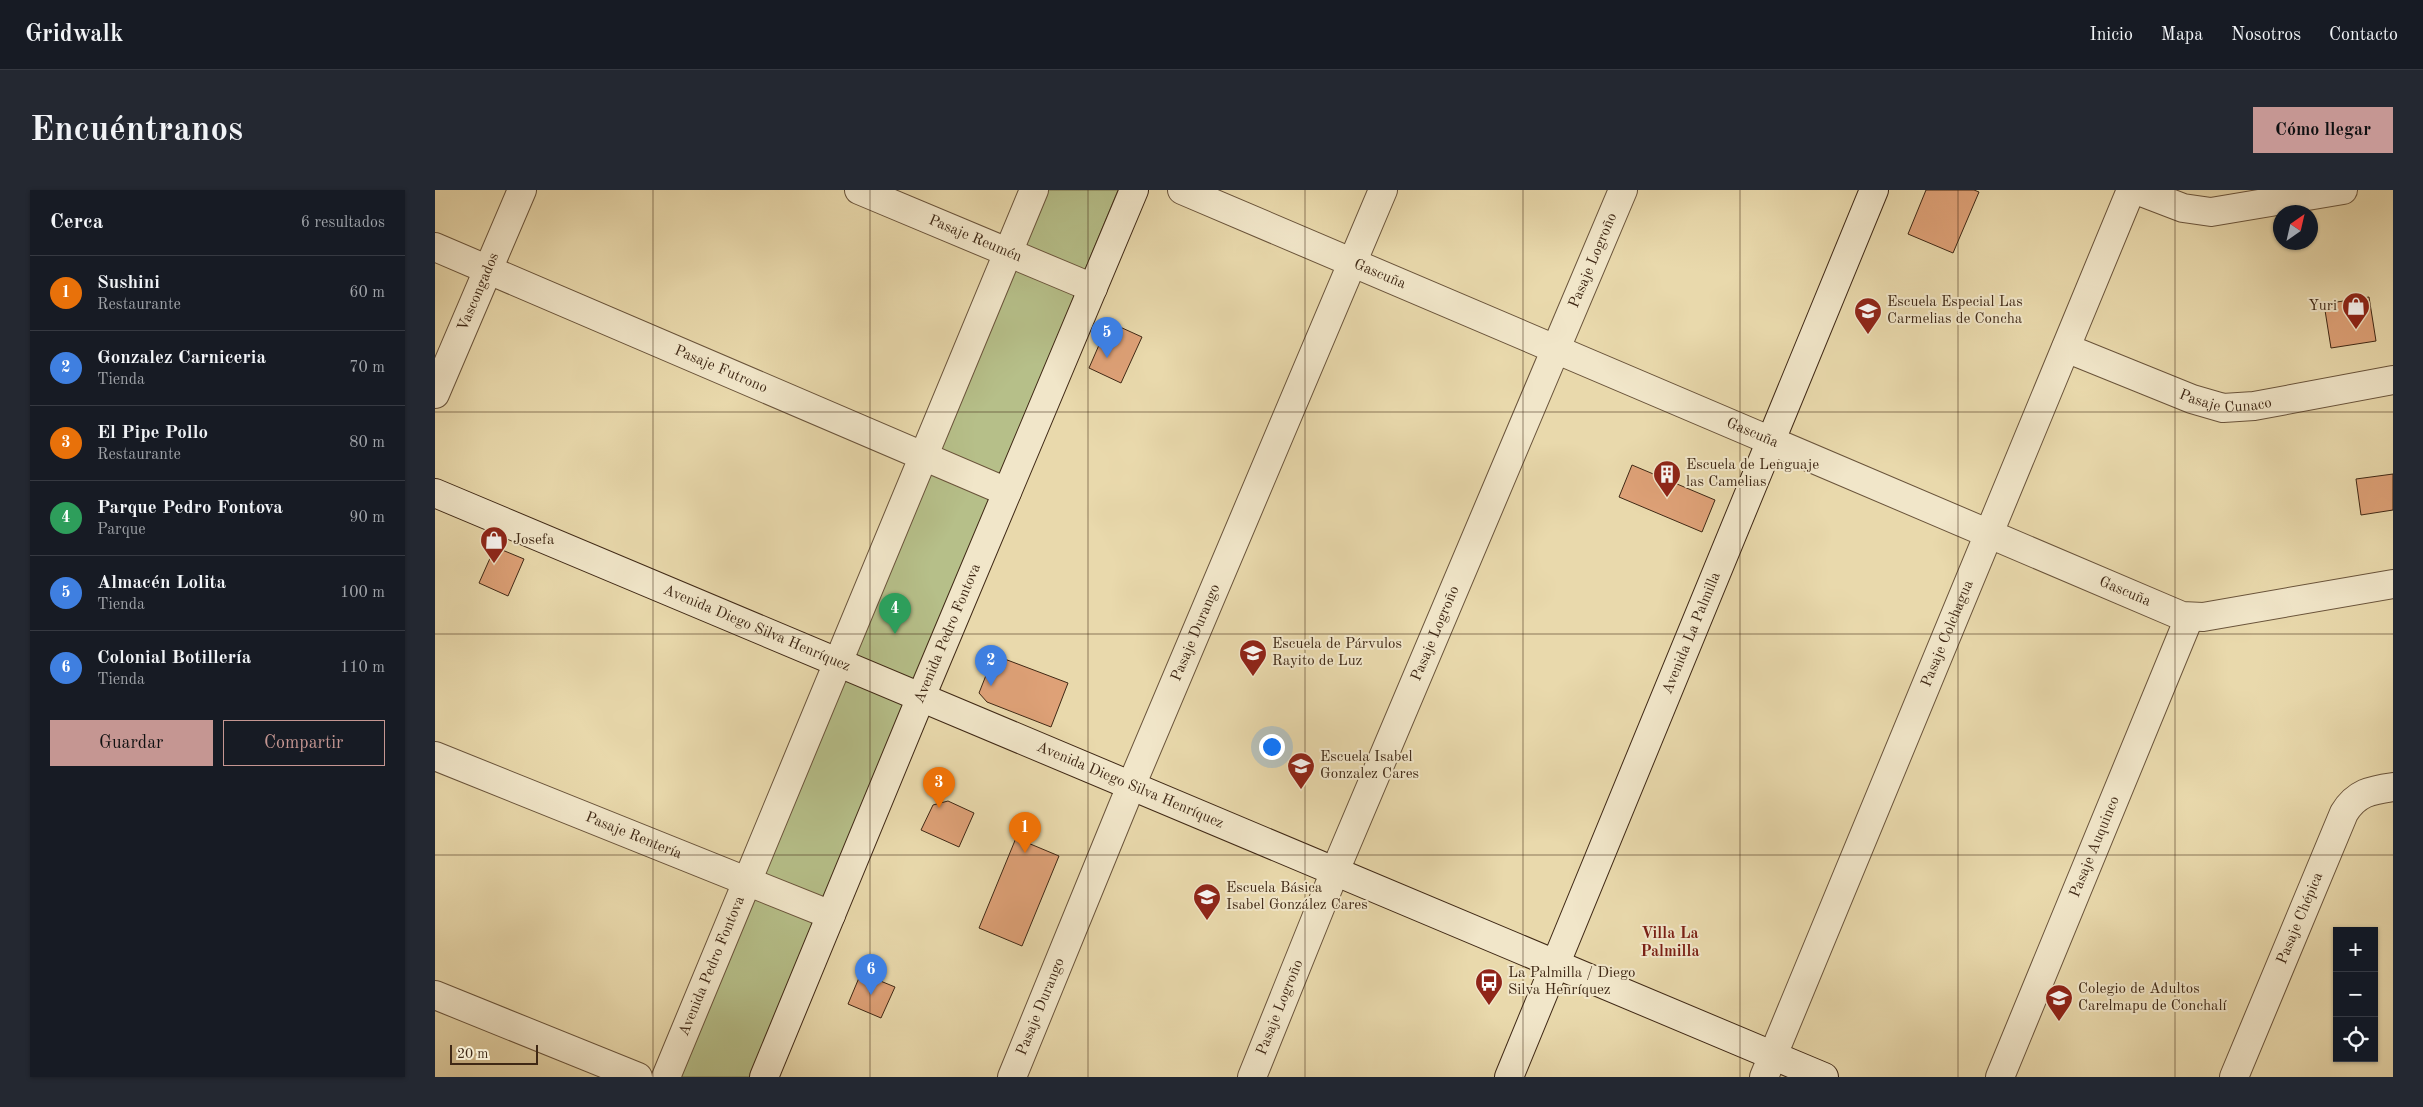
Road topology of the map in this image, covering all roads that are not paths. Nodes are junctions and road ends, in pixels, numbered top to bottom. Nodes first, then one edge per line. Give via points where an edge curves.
1 (522, 190) edge
2 (859, 190) edge
3 (1034, 190) edge
4 (1134, 190) edge
5 (1182, 190) edge
6 (1383, 190) edge
7 (1623, 190) edge
8 (1874, 190) edge
9 (2131, 190) edge
10 (2137, 190) edge
11 (2343, 190) edge
12 (435, 247) edge
13 (1008, 253) junction
14 (1353, 263) junction
15 (488, 269) junction
16 (1093, 288) junction
17 (2066, 348) junction
18 (1556, 349) junction
19 (2393, 380) edge
20 (435, 394) edge
21 (1770, 441) junction
22 (923, 456) junction
23 (1007, 492) junction
24 (435, 493) edge
25 (1989, 534) junction
26 (2393, 584) edge
27 (2189, 618) junction
28 (838, 662) junction
29 (921, 697) junction
30 (435, 756) edge
31 (1131, 786) junction
32 (2393, 787) edge
33 (1335, 872) junction
34 (747, 882) junction
35 (831, 915) junction
36 (1555, 964) junction
37 (435, 995) edge
38 (1768, 1066) edge
39 (638, 1077) edge
40 (666, 1077) edge
41 (764, 1077) edge
42 (1012, 1077) edge
43 (1251, 1077) edge
44 (1509, 1077) edge
45 (1824, 1077) edge
46 (2000, 1077) edge
47 (2234, 1077) edge

1 - 15 street, Vascongados
2 - 13 street, Pasaje Reumén
3 - 13 street, Avenida Pedro Fontova
4 - 16 street, Avenida Pedro Fontova
5 - 14 street, Gascuña
6 - 14 street, Pasaje Durango
7 - 18 street, Pasaje Logroño
8 - 21 street, Avenida La Palmilla
9 - 17 street, Pasaje Colchagua
10 - 11 street via 2183,208 2211,212
12 - 15 street, Pasaje Futrono
13 - 16 street, Pasaje Reumén
13 - 22 street, Avenida Pedro Fontova
14 - 18 street, Gascuña
14 - 31 street, Pasaje Durango
15 - 20 street, Vascongados
15 - 22 street, Pasaje Futrono
16 - 23 street, Avenida Pedro Fontova
17 - 19 street, Pasaje Cunaco via 2199,402 2223,408 2254,406
17 - 25 street, Pasaje Colchagua
18 - 21 street, Gascuña
18 - 33 street, Pasaje Logroño
21 - 25 street, Gascuña
21 - 36 street, Avenida La Palmilla
22 - 23 street, Pasaje Futrono
22 - 28 street, Avenida Pedro Fontova
23 - 29 street, Avenida Pedro Fontova
24 - 28 street, Avenida Diego Silva Henríquez
25 - 27 street, Gascuña
25 - 38 street, Pasaje Colchagua
26 - 27 street, Gascuña
27 - 46 street, Pasaje Auquinco
28 - 29 street, Avenida Diego Silva Henríquez
28 - 34 street, Avenida Pedro Fontova
29 - 31 street, Avenida Diego Silva Henríquez
29 - 35 street, Avenida Pedro Fontova
30 - 34 street, Pasaje Rentería
31 - 33 street, Avenida Diego Silva Henríquez
31 - 42 street, Pasaje Durango
32 - 47 street, Pasaje Chépica via 2362,794 2344,813
33 - 36 street, Avenida Diego Silva Henríquez
33 - 43 street, Pasaje Logroño
34 - 35 street, Pasaje Rentería
34 - 40 street, Avenida Pedro Fontova
35 - 41 street, Avenida Pedro Fontova
36 - 38 street, Avenida Diego Silva Henríquez
36 - 44 street, Avenida La Palmilla
37 - 39 street
38 - 45 street, Avenida Diego Silva Henríquez

